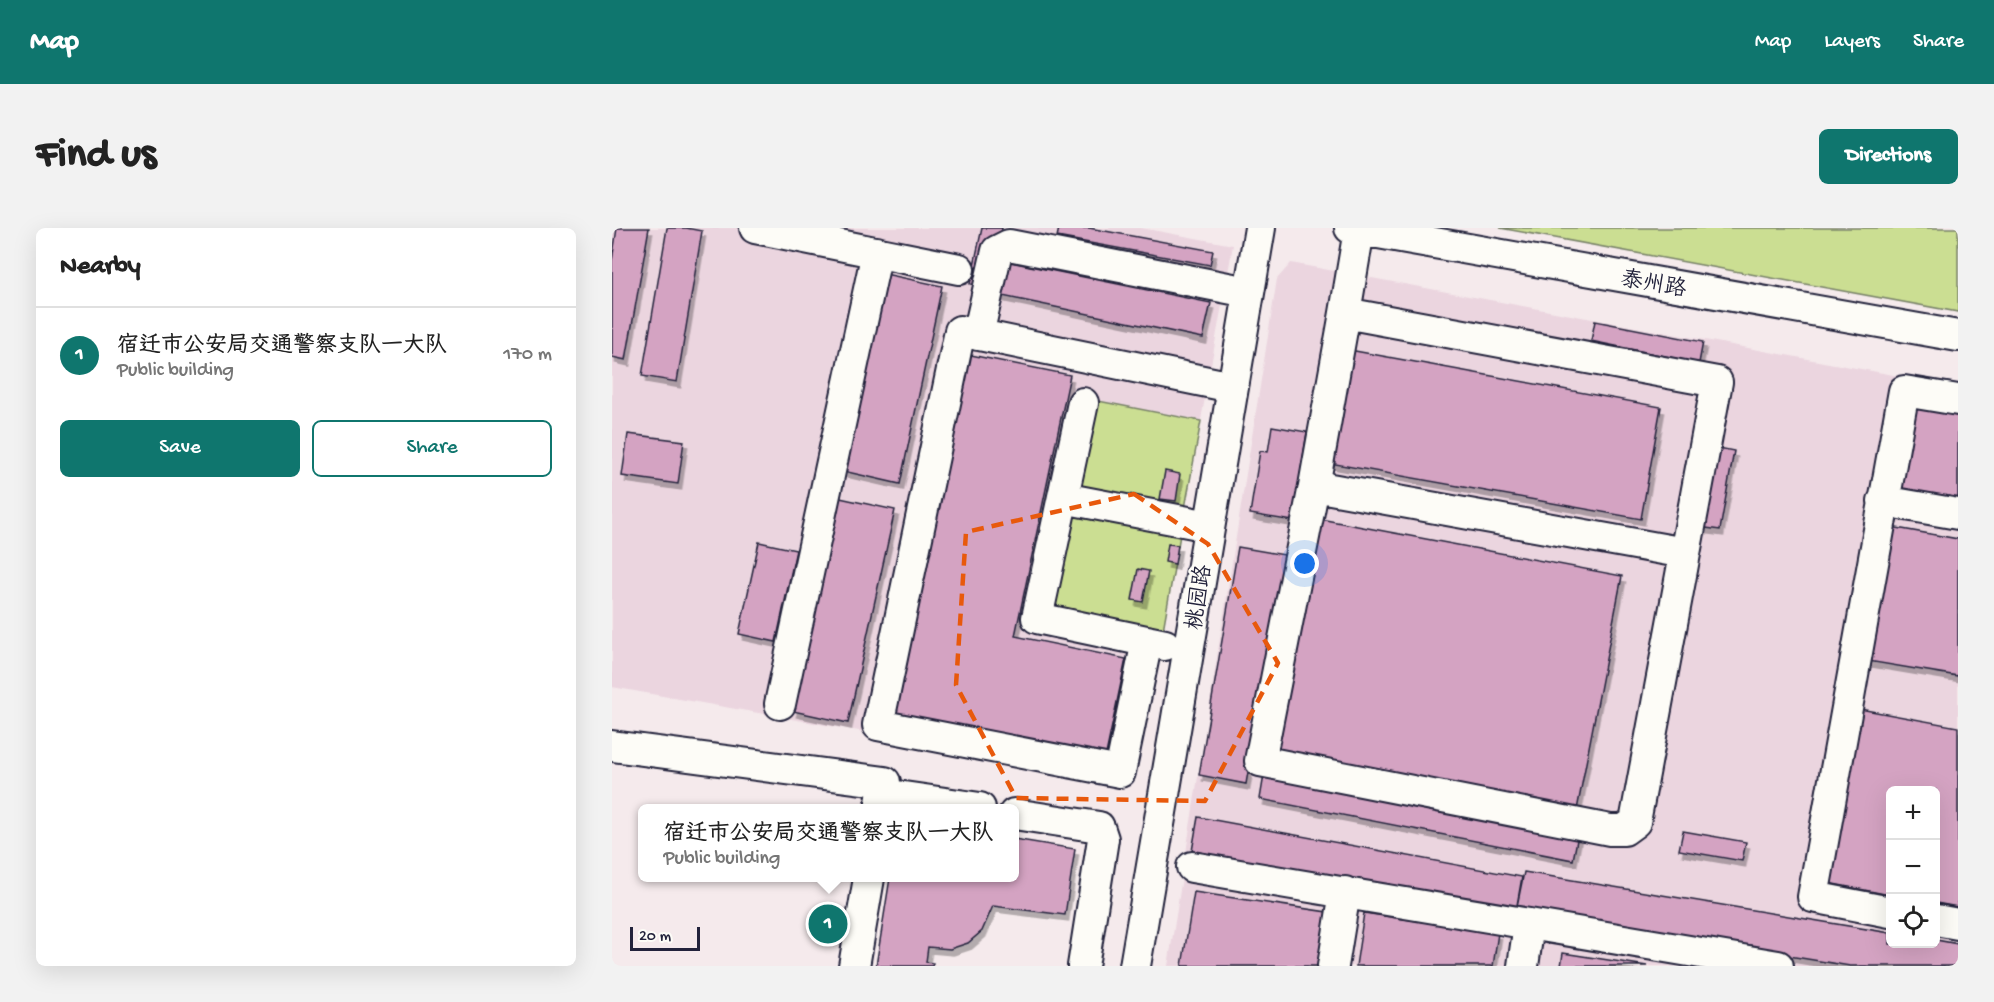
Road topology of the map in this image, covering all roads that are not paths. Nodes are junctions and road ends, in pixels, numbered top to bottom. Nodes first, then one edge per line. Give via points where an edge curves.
1 (755, 228) edge
2 (1260, 228) edge
3 (1355, 229) edge
4 (877, 252) junction
5 (959, 269) dead end
6 (1248, 292) junction
7 (1345, 313) junction
8 (978, 335) junction
9 (1958, 336) edge
10 (1232, 387) junction
11 (1958, 400) edge
12 (1083, 403) dead end
13 (1314, 486) junction
14 (1063, 498) junction
15 (1883, 501) junction
16 (1958, 514) edge
17 (1209, 526) junction
18 (1685, 553) junction
19 (1147, 641) junction
20 (1188, 651) junction
21 (780, 704) dead end
22 (612, 746) edge
23 (1120, 772) junction
24 (1166, 780) junction
25 (882, 801) edge
26 (924, 804) edge
27 (1019, 815) edge
28 (1192, 867) dead end
29 (868, 882) edge
30 (1345, 892) junction
31 (1886, 911) edge
32 (1940, 921) edge
33 (1529, 924) junction
34 (1958, 924) edge
35 (1765, 965) edge
36 (854, 966) edge
37 (1083, 966) edge
38 (1135, 966) edge
39 (1333, 966) edge
40 (1523, 966) edge

1 - 4 street
2 - 6 street, 桃园路
3 - 7 street
3 - 9 street, 泰州路
4 - 5 street
4 - 21 street
6 - 8 street via 1009,245 997,251
6 - 10 street, 桃园路
7 - 13 street
7 - 18 street via 1717,382
8 - 10 street
8 - 23 street via 960,331 878,725
10 - 17 street, 桃园路
11 - 15 street via 1904,391
12 - 14 street
13 - 18 street
13 - 18 street via 1260,761 1610,830 1624,830 1635,822
14 - 17 street
14 - 19 street via 1037,618
15 - 16 street
15 - 31 street via 1813,897
17 - 20 street, 桃园路
19 - 20 street
19 - 23 street
20 - 24 street, 桃园路
22 - 25 street via 885,782
23 - 24 street
24 - 38 street, 桃园路
25 - 26 street
27 - 37 street via 1099,826 1103,839
28 - 30 street
29 - 36 street
30 - 33 street
30 - 39 street
32 - 34 street
33 - 35 street
33 - 40 street

